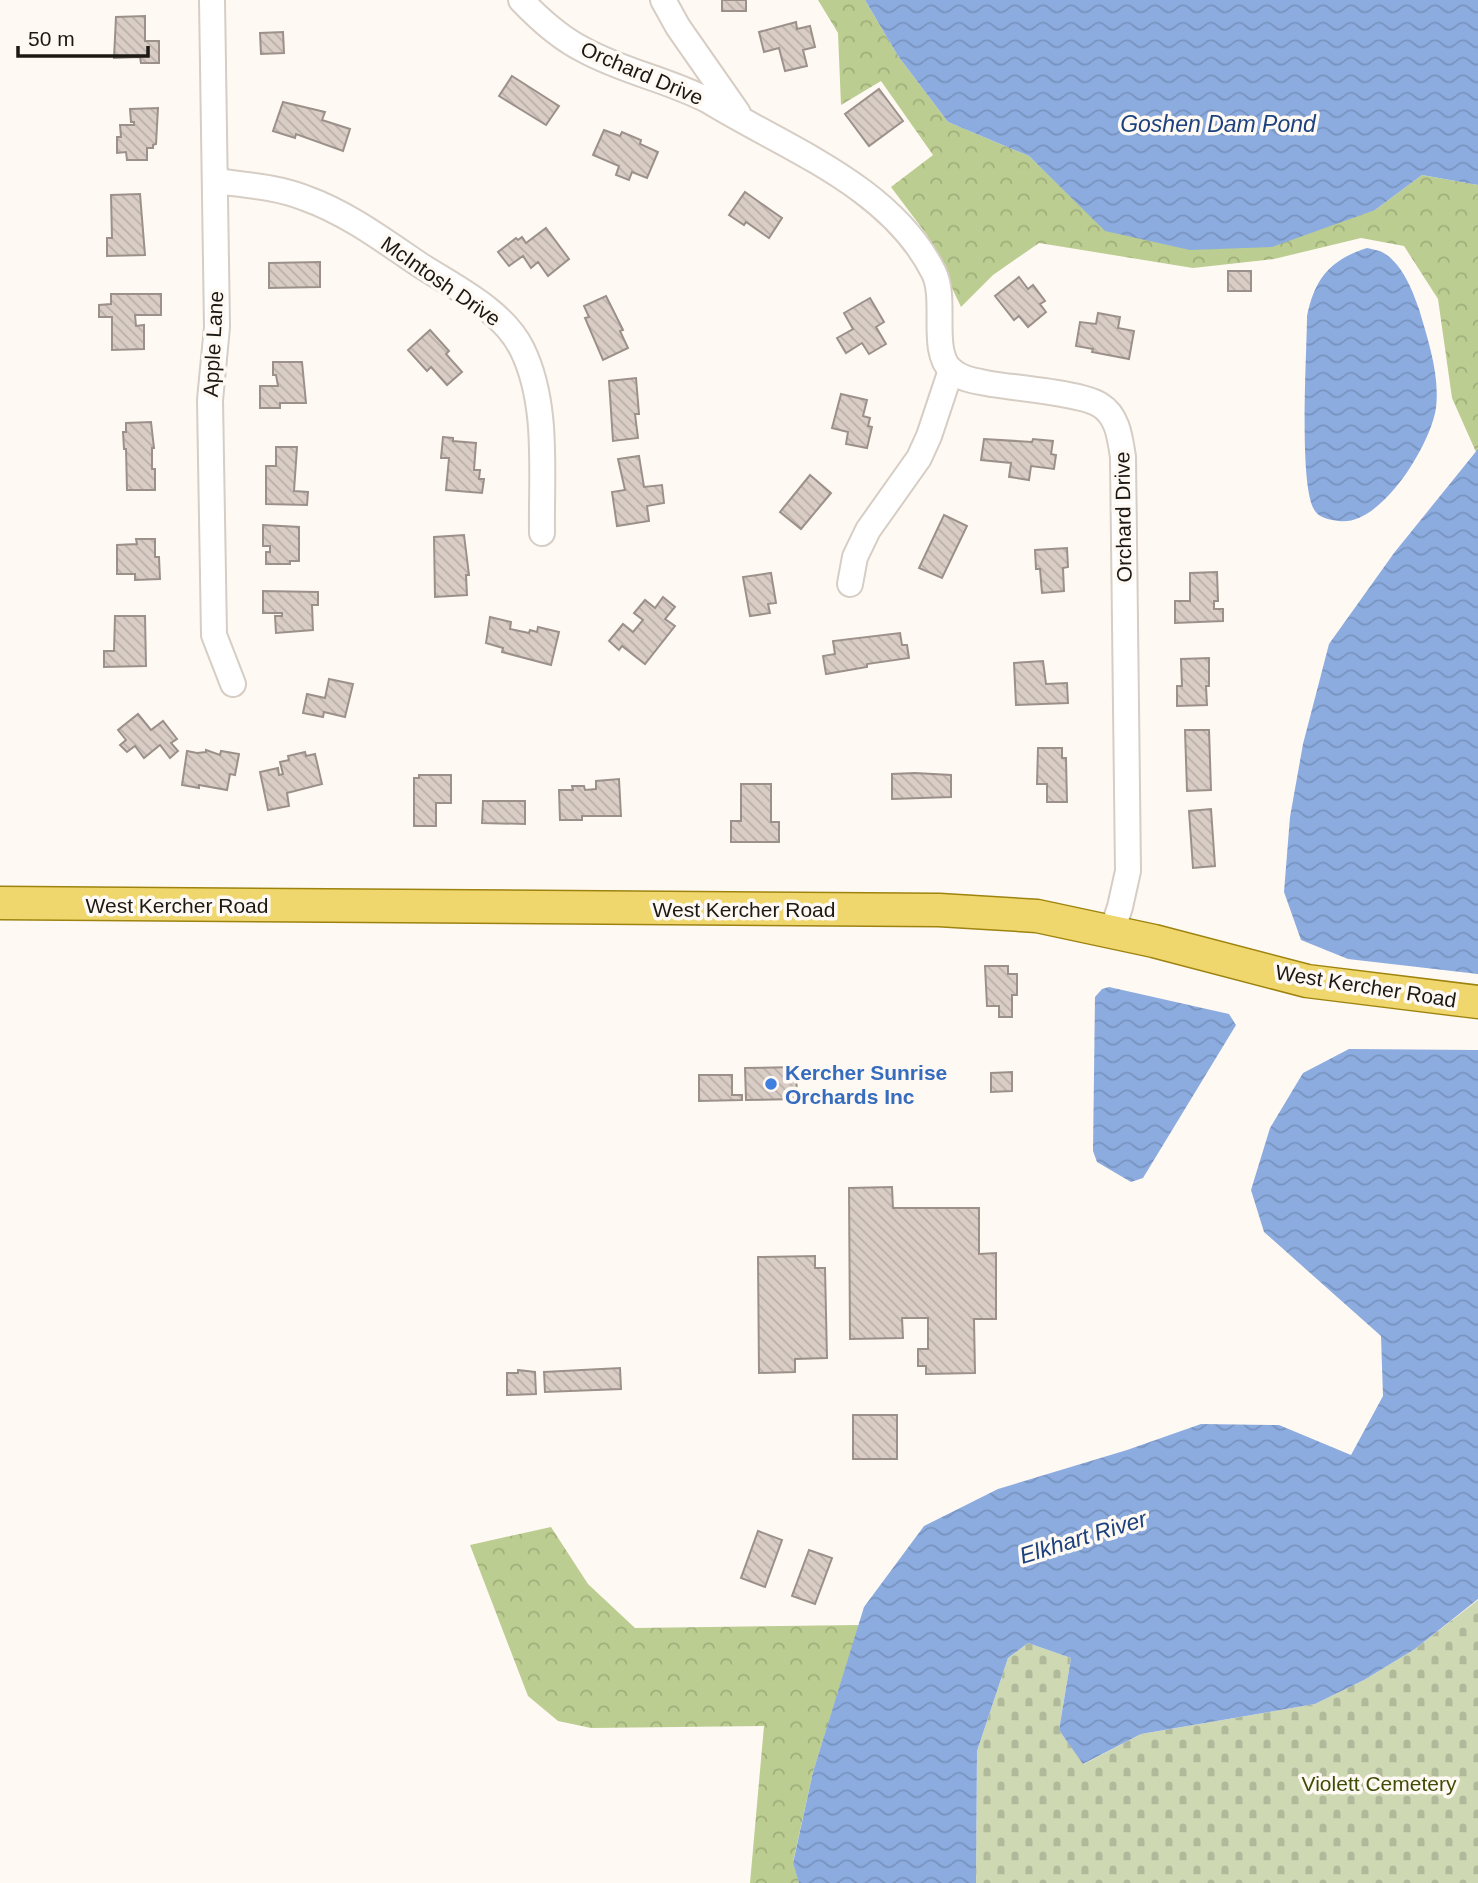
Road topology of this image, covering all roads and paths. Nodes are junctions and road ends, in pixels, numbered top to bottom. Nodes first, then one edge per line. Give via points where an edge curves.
1 (212, 0) edge
2 (521, 0) edge
3 (663, 0) edge
4 (745, 122) junction
5 (216, 181) junction
6 (951, 370) junction
7 (542, 533) dead end
8 (850, 584) dead end
9 (233, 684) dead end
10 (0, 903) edge
11 (1112, 931) junction
12 (1478, 1002) edge

1 - 5 street, Apple Lane
2 - 4 street, Orchard Drive via 548,26 585,51 688,89
3 - 4 street
4 - 6 street, Orchard Drive via 852,184 909,236 936,276 941,350
5 - 7 street, McIntosh Drive via 277,190 354,220 482,305 508,328 521,347 538,400
5 - 9 street, Apple Lane via 217,327 210,400 214,635
6 - 8 street via 919,458 868,530 855,557
6 - 11 street, Orchard Drive via 975,381 1101,405 1120,434 1128,871
10 - 11 main road, West Kercher Road via 939,910 1037,916
11 - 12 main road, West Kercher Road via 1307,981

